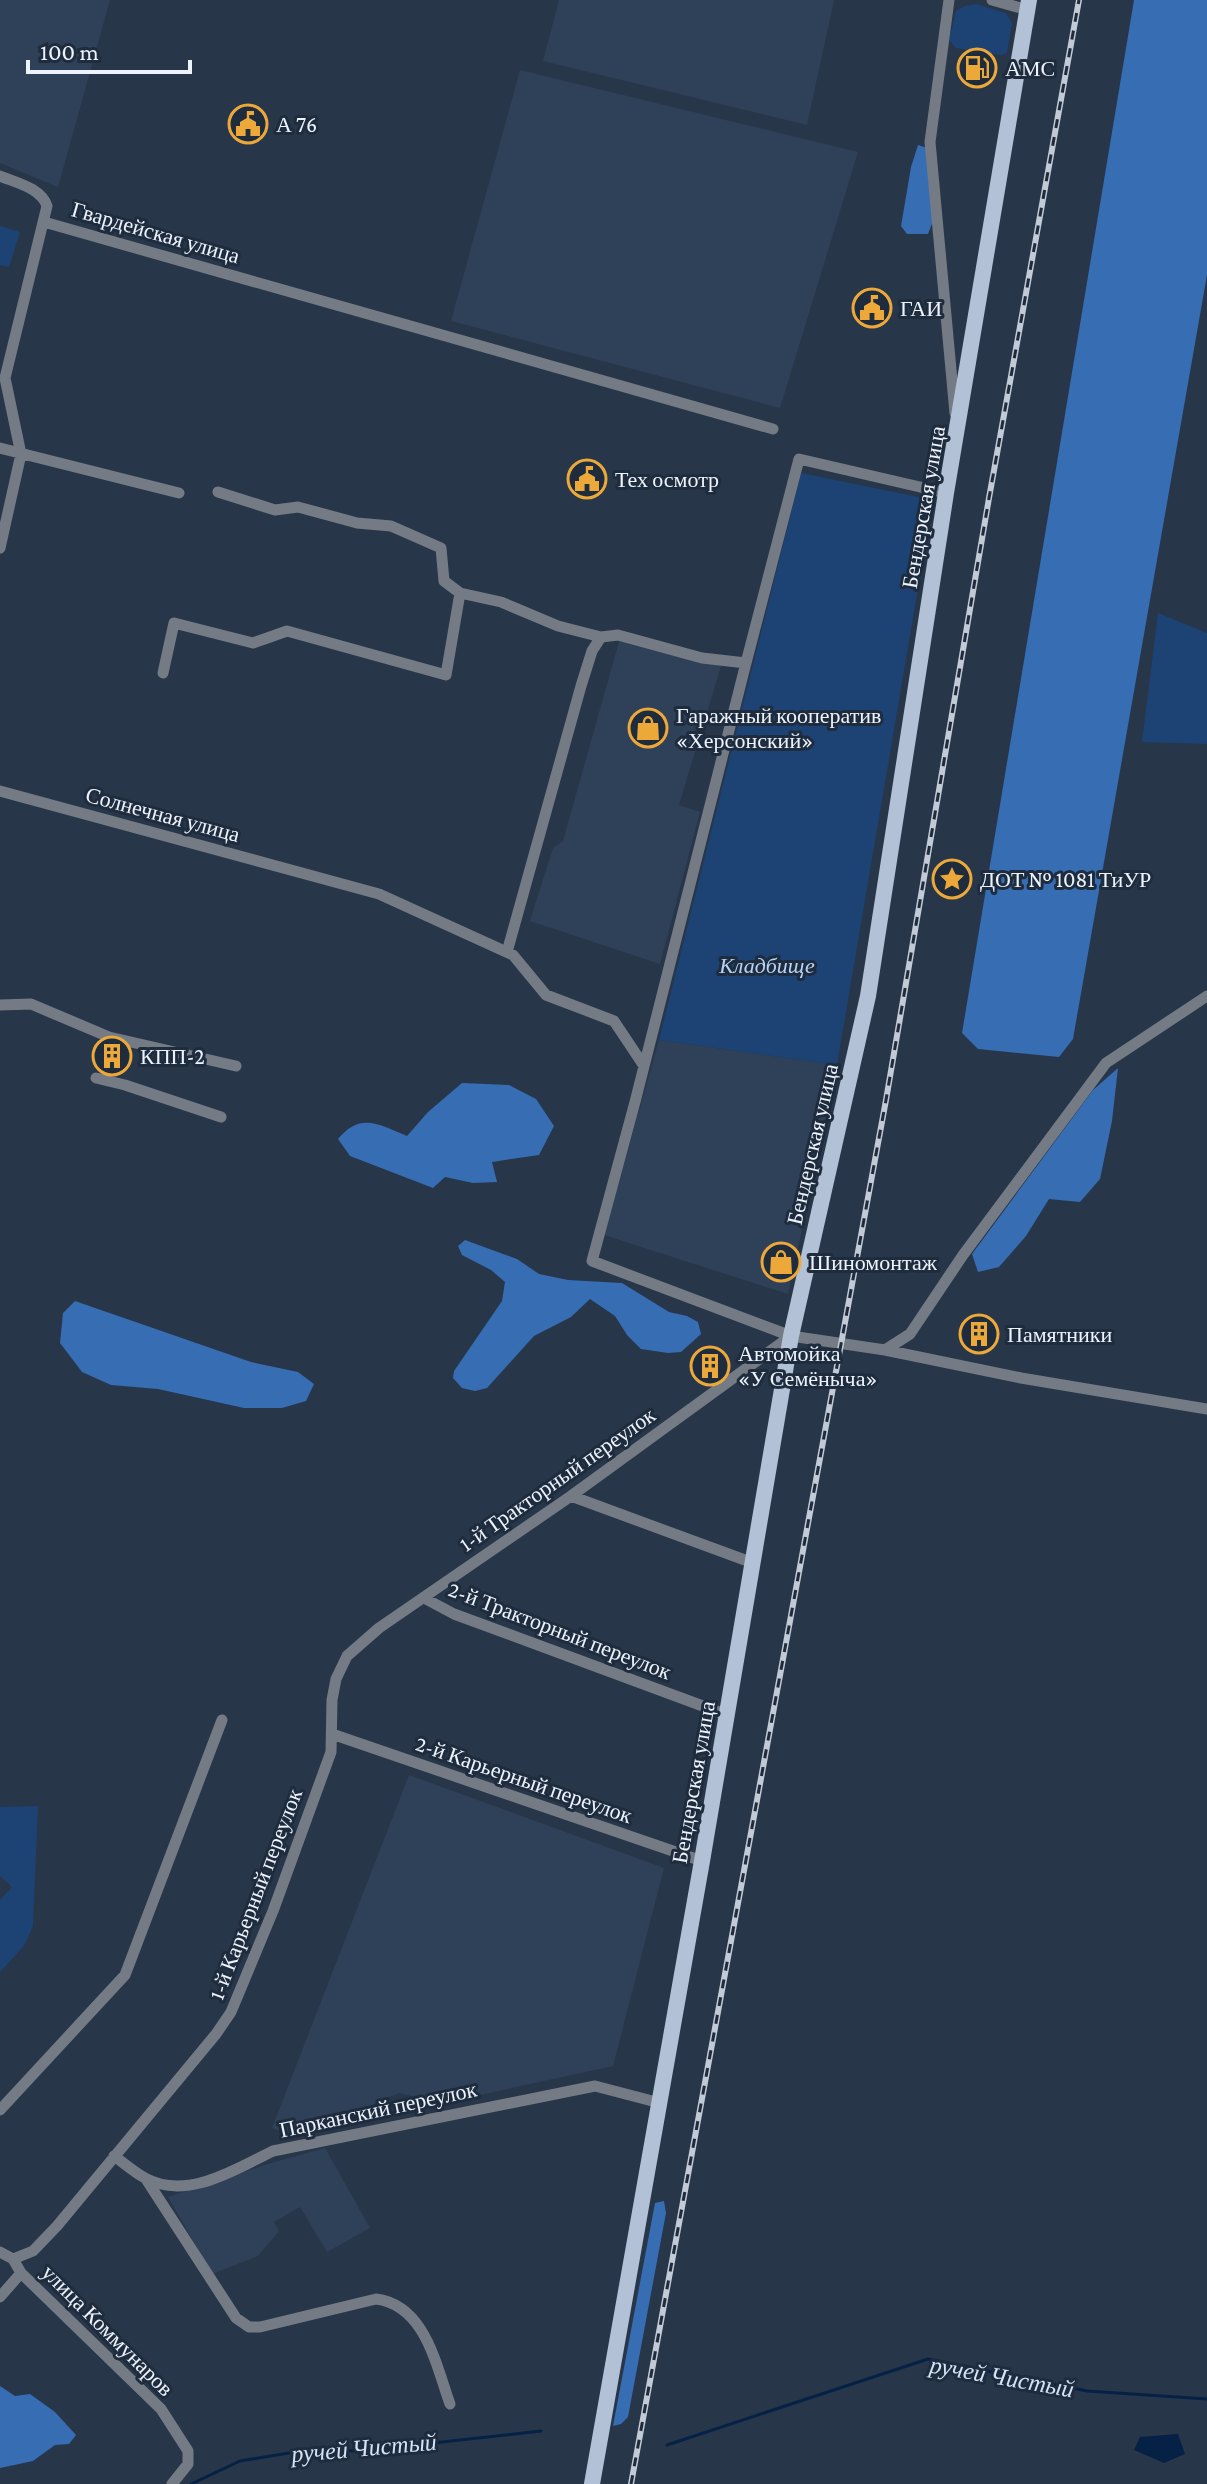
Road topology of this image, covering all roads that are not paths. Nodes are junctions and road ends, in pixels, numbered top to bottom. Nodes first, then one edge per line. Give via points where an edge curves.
1 (949, 0) edge
2 (992, 0) edge
3 (1028, 5) edge
4 (0, 176) edge
5 (44, 222) junction
6 (773, 429) dead end
7 (957, 435) junction
8 (0, 448) edge
9 (21, 454) junction
10 (218, 492) dead end
11 (179, 493) dead end
12 (946, 493) junction
13 (0, 548) edge
14 (460, 593) junction
15 (601, 637) junction
16 (746, 663) junction
17 (163, 673) dead end
18 (0, 791) edge
19 (507, 952) junction
20 (1207, 996) edge
21 (0, 1005) edge
22 (236, 1066) dead end
23 (644, 1066) junction
24 (96, 1078) dead end
25 (221, 1117) dead end
26 (791, 1336) junction
27 (885, 1350) junction
28 (1207, 1409) edge
29 (571, 1496) junction
30 (753, 1563) junction
31 (424, 1598) junction
32 (347, 1656) joint
33 (727, 1715) junction
34 (222, 1720) dead end
35 (332, 1734) junction
36 (702, 1861) junction
37 (660, 2103) junction
38 (0, 2110) edge
39 (114, 2156) junction
40 (146, 2179) junction
41 (0, 2252) edge
42 (13, 2259) junction
43 (21, 2273) junction
44 (0, 2297) edge
45 (450, 2404) dead end
46 (172, 2484) edge
47 (592, 2484) edge

1 - 7 street via 930,142
2 - 3 street
3 - 7 main road, Бендерская улица
4 - 5 street, Гвардейская улица via 44,198
5 - 6 street, Гвардейская улица
5 - 9 street via 5,378
7 - 12 main road, Бендерская улица
8 - 9 street
9 - 11 street
9 - 13 street
10 - 14 street via 275,510 298,507 391,526 441,548 444,581
12 - 16 street via 799,459
12 - 26 main road, Бендерская улица via 868,996
14 - 15 street
14 - 17 street via 446,675 287,631 253,643 174,623
15 - 16 street via 618,635 702,658
15 - 19 street via 581,686
16 - 23 street
18 - 19 street, Солнечная улица via 379,894
19 - 23 street via 546,995 614,1021
20 - 27 street via 1106,1063 910,1334
21 - 22 street via 31,1004 109,1037
23 - 26 street via 592,1261
24 - 25 street
26 - 27 street
26 - 29 street, 1-й Тракторный переулок
26 - 30 main road, Бендерская улица
27 - 28 street
29 - 30 street
29 - 31 street, 1-й Тракторный переулок
30 - 33 main road, Бендерская улица
31 - 32 street, 1-й Тракторный переулок
31 - 33 street, 2-й Тракторный переулок via 454,1614
32 - 35 street, 1-й Карьерный переулок via 336,1679
33 - 36 main road, Бендерская улица
34 - 38 street via 125,1975
35 - 36 street, 2-й Карьерный переулок
35 - 39 street, 1-й Карьерный переулок via 326,1767 231,2012
36 - 37 main road, Бендерская улица
37 - 40 street, Парканский переулок via 595,2086 273,2151 185,2186
37 - 47 main road, Бендерская улица
39 - 40 street, Парканский переулок
39 - 42 street, 1-й Карьерный переулок via 33,2251
40 - 45 street via 242,2324 260,2327 376,2299 392,2301 425,2335
41 - 42 street, улица Коммунаров
42 - 43 street, улица Коммунаров
43 - 44 street
43 - 46 street, улица Коммунаров via 161,2409 188,2451 188,2464

